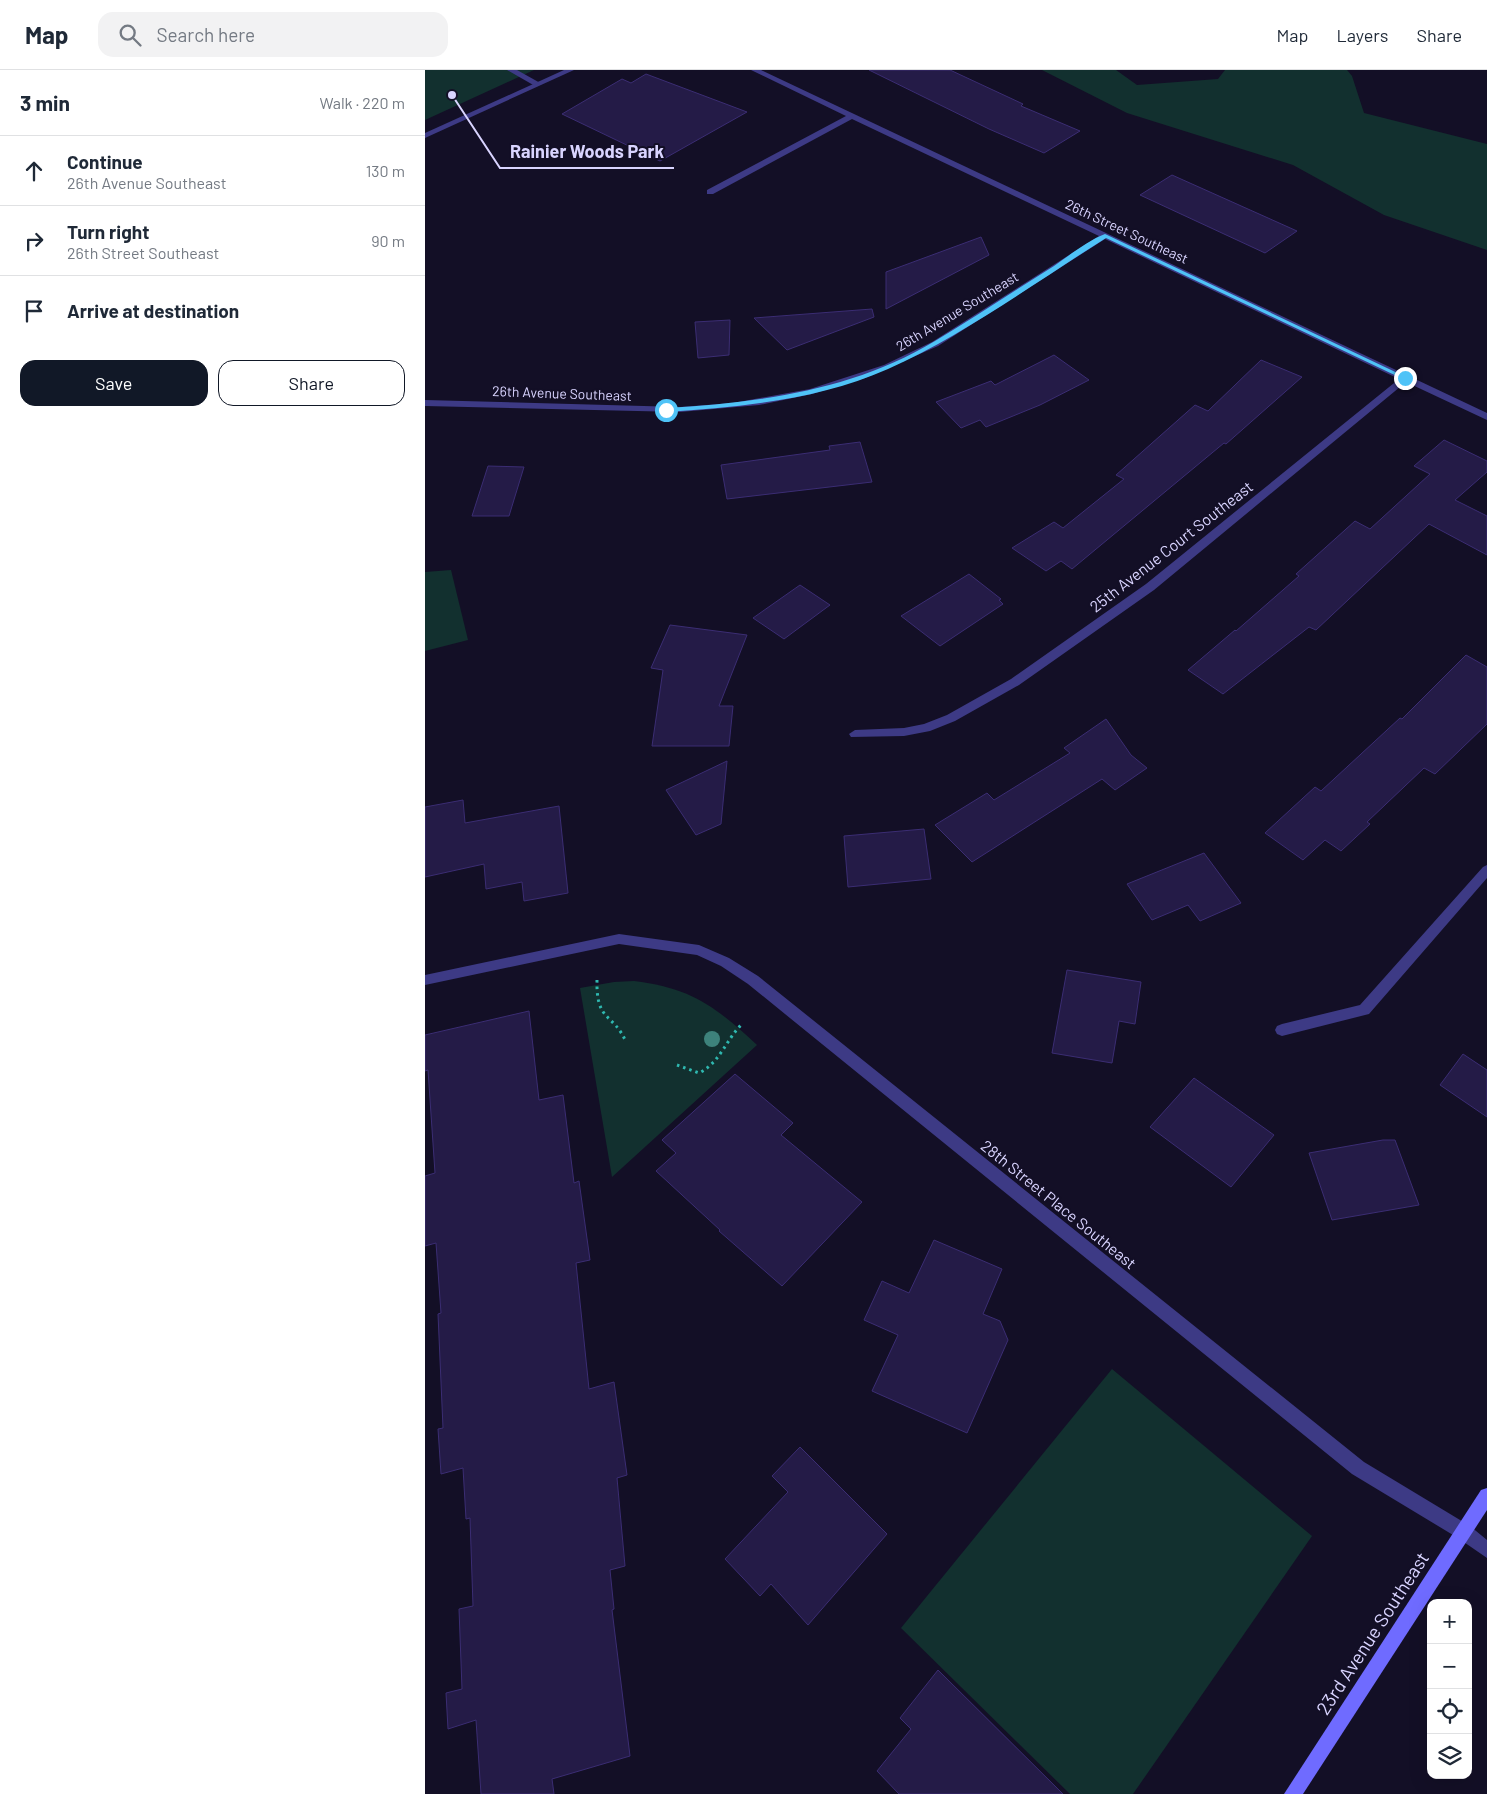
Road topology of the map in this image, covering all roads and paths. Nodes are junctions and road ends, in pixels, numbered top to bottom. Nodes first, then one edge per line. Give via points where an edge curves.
1 (511, 70) edge
2 (570, 70) edge
3 (755, 70) edge
4 (538, 84) junction
5 (851, 116) junction
6 (425, 136) edge
7 (710, 192) dead end
8 (1105, 236) junction
9 (1405, 378) junction
10 (425, 403) edge
11 (1487, 416) edge
12 (855, 734) dead end
13 (1487, 870) edge
14 (425, 980) edge
15 (597, 980) dead end
16 (743, 1024) dead end
17 (1282, 1030) dead end
18 (626, 1042) dead end
19 (677, 1066) dead end
20 (1487, 1496) edge
21 (1464, 1532) junction
22 (1487, 1550) edge
23 (1293, 1794) edge

1 - 4 street
2 - 4 street
3 - 5 street, 26th Street Southeast
4 - 6 street
5 - 7 street
5 - 8 street, 26th Street Southeast
8 - 9 street, 26th Street Southeast
8 - 10 street, 26th Avenue Southeast via 935,344 857,378 797,396 732,406 666,410
9 - 11 street, 26th Street Southeast
9 - 12 street, 25th Avenue Court Southeast via 1149,587 1015,682 951,718 926,728
13 - 17 street via 1364,1010
14 - 21 street, 28th Street Place Southeast via 619,939 699,950 725,962 753,980 1358,1468
15 - 18 path via 598,1006 621,1030
16 - 19 path via 728,1039 718,1060 707,1070 699,1073
20 - 21 street, 23rd Avenue Southeast
21 - 22 street, 28th Street Place Southeast
21 - 23 street, 23rd Avenue Southeast

